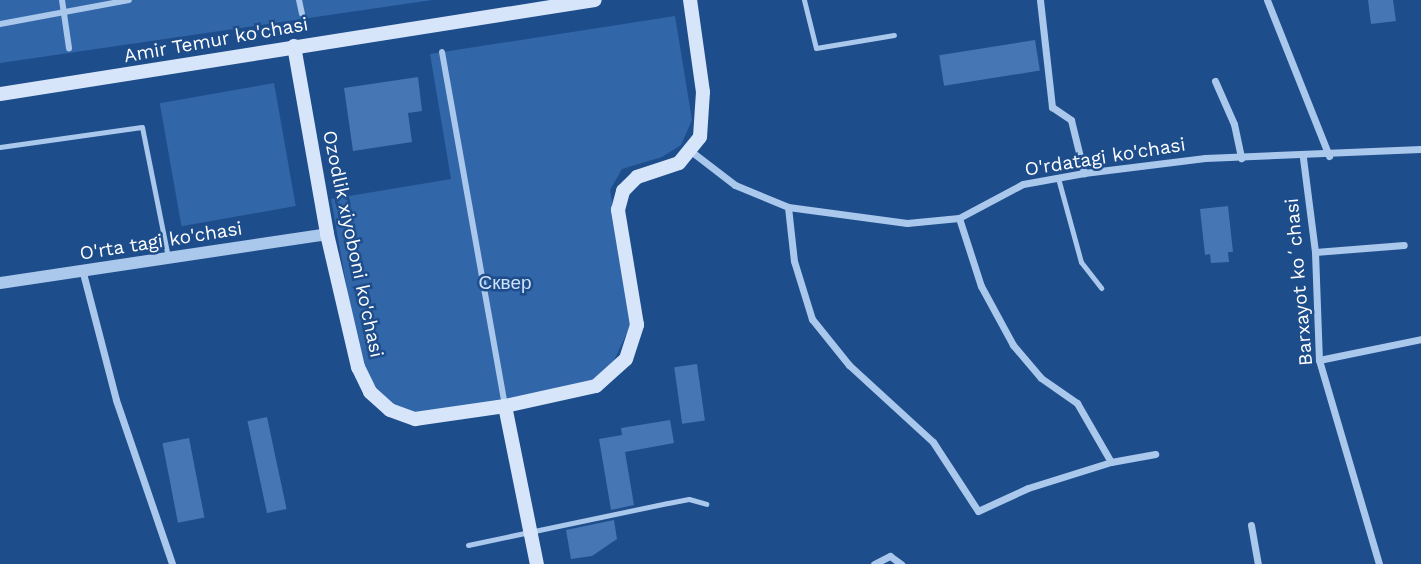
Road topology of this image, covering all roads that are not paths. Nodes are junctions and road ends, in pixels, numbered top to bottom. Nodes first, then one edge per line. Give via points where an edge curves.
1 (62, 0) edge
2 (129, 0) edge
3 (299, 0) edge
4 (594, 0) edge
5 (690, 0) edge
6 (803, 0) edge
7 (1040, 0) edge
8 (1267, 0) edge
9 (63, 12) junction
10 (302, 14) dead end
11 (0, 24) edge
12 (894, 35) dead end
13 (294, 46) junction
14 (69, 48) dead end
15 (442, 52) dead end
16 (1215, 81) dead end
17 (0, 94) edge
18 (0, 145) edge
19 (1421, 149) edge
20 (692, 152) junction
21 (1329, 156) junction
22 (1241, 158) junction
23 (1303, 158) junction
24 (1084, 173) junction
25 (1058, 178) junction
26 (788, 207) junction
27 (959, 218) junction
28 (327, 234) junction
29 (1405, 244) dead end
30 (1315, 252) junction
31 (168, 260) junction
32 (83, 273) junction
33 (0, 283) edge
34 (1101, 288) dead end
35 (1421, 339) edge
36 (1319, 360) junction
37 (505, 407) junction
38 (1155, 454) dead end
39 (1111, 462) junction
40 (706, 504) dead end
41 (1251, 525) dead end
42 (530, 530) junction
43 (468, 545) dead end
44 (172, 564) edge
45 (537, 564) edge
46 (874, 564) edge
47 (901, 564) edge
48 (1258, 564) edge
49 (1379, 564) edge

1 - 9 street
2 - 9 street
3 - 10 street
4 - 13 main road, Amir Temur ko'chasi
5 - 20 main road via 704,111
6 - 12 lane via 816,48
7 - 24 street via 1052,107 1070,120
8 - 21 street
9 - 11 street
9 - 14 street
13 - 17 main road, Amir Temur ko'chasi
13 - 28 main road, Ozodlik xiyoboni ko'chasi
15 - 37 street
16 - 22 street via 1234,124
18 - 31 lane via 142,127
19 - 21 street, O'rdatagi ko'chasi
20 - 26 street, O'rdatagi ko'chasi via 735,185
20 - 37 main road, Ozodlik xiyoboni ko'chasi via 679,163 637,177 623,191 618,210 637,326 626,359 596,387
21 - 23 street, O'rdatagi ko'chasi
22 - 23 street, O'rdatagi ko'chasi
22 - 24 street, O'rdatagi ko'chasi
23 - 30 street, Barxayot koʻchasi
24 - 25 street, O'rdatagi ko'chasi
25 - 27 street, O'rdatagi ko'chasi via 1023,184
25 - 34 lane via 1081,262
26 - 27 street, O'rdatagi ko'chasi via 907,223
26 - 39 street via 794,261 812,319 849,365 933,442 978,511 1028,488
27 - 39 street via 981,286 1013,345 1041,378 1077,403
28 - 31 street, O'rta tagi ko'chasi
28 - 37 main road, Ozodlik xiyoboni ko'chasi via 358,367 370,392 390,410 415,419
29 - 30 street
30 - 36 street, Barxayot koʻchasi
31 - 32 street, O'rta tagi ko'chasi
32 - 33 street, O'rta tagi ko'chasi
32 - 44 street via 116,400
35 - 36 street
36 - 49 street, Barxayot koʻchasi
37 - 42 main road
38 - 39 street
40 - 42 lane via 689,499
41 - 48 street
42 - 43 lane
42 - 45 main road
46 - 47 street via 890,556

